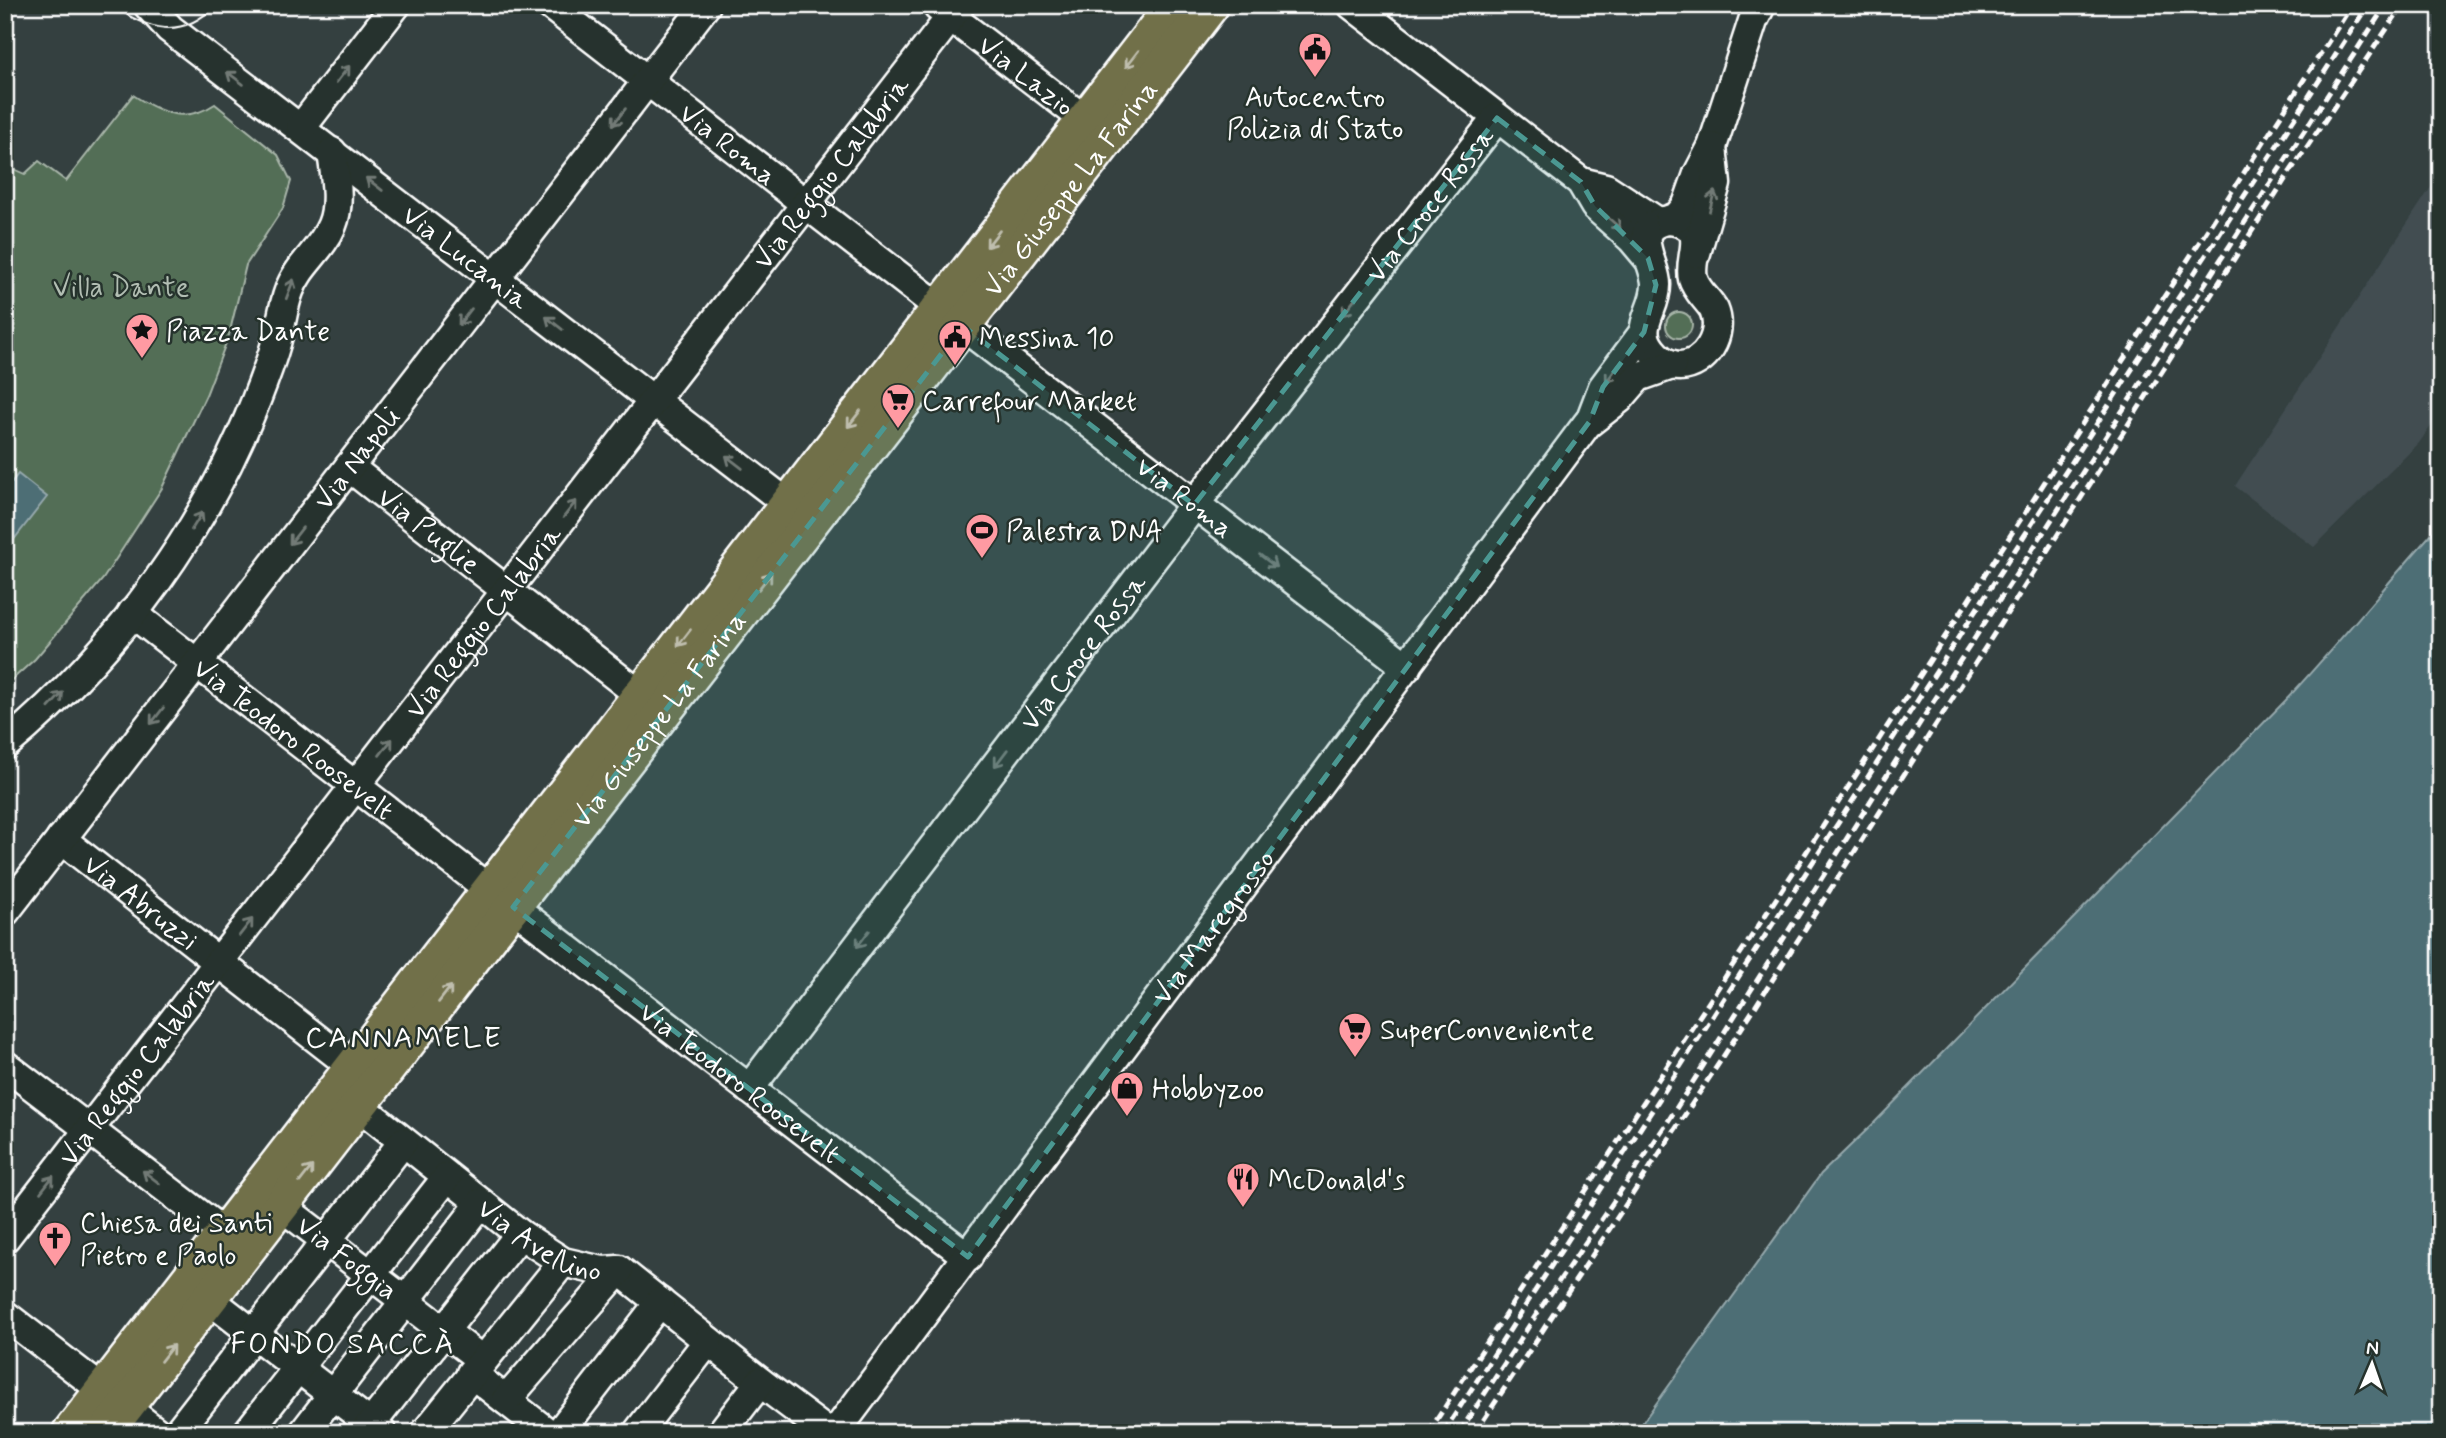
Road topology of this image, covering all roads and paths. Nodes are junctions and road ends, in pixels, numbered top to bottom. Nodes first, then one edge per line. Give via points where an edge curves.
1 (148, 5) edge
2 (396, 5) edge
3 (550, 5) edge
4 (706, 5) edge
5 (1174, 5) edge
6 (1211, 5) edge
7 (1352, 5) edge
8 (1761, 5) edge
9 (948, 9) edge
10 (175, 17) edge
11 (647, 81) junction
12 (1497, 118) junction
13 (1085, 120) junction
14 (301, 128) junction
15 (1712, 147) junction
16 (332, 152) junction
17 (1581, 182) junction
18 (806, 204) junction
19 (1663, 221) junction
20 (1696, 253) junction
21 (1648, 258) junction
22 (495, 278) junction
23 (951, 317) junction
24 (1644, 332) junction
25 (1672, 365) junction
26 (654, 400) junction
27 (1590, 421) junction
28 (349, 467) junction
29 (788, 504) junction
30 (1194, 505) junction
31 (506, 591) junction
32 (132, 613) junction
33 (197, 663) junction
34 (1407, 667) junction
35 (640, 695) junction
36 (5, 745) edge
37 (355, 786) junction
38 (61, 839) junction
39 (501, 898) junction
40 (5, 912) edge
41 (219, 962) junction
42 (5, 1065) edge
43 (353, 1067) junction
44 (749, 1089) junction
45 (358, 1105) junction
46 (89, 1130) junction
47 (403, 1142) junction
48 (447, 1177) junction
49 (481, 1203) junction
50 (281, 1206) junction
51 (224, 1233) junction
52 (520, 1234) junction
53 (5, 1238) edge
54 (327, 1240) junction
55 (968, 1257) junction
56 (563, 1262) junction
57 (619, 1270) junction
58 (371, 1274) junction
59 (209, 1299) junction
60 (406, 1301) junction
61 (660, 1302) junction
62 (5, 1315) edge
63 (444, 1331) junction
64 (254, 1334) junction
65 (708, 1341) junction
66 (476, 1367) junction
67 (298, 1368) junction
68 (760, 1382) junction
69 (333, 1395) junction
70 (506, 1400) junction
71 (111, 1410) edge
72 (372, 1430) edge
73 (70, 1433) edge
74 (158, 1433) edge
75 (177, 1433) edge
76 (247, 1433) edge
77 (303, 1433) edge
78 (425, 1433) edge
79 (548, 1433) edge
80 (559, 1433) edge
81 (637, 1433) edge
82 (721, 1433) edge
83 (828, 1433) edge
84 (835, 1433) edge

1 - 10 street, Via Lucania
14 -> 2 street
3 - 11 street, Via Roma
4 - 11 street, Via Napoli
5 -> 13 main road, Via Giuseppe La Farina
6 - 23 main road, Via Giuseppe La Farina
7 - 12 street
8 - 15 street
9 - 13 street, Via Lazio
9 - 18 street, Via Reggio Calabria
14 -> 10 street, Via Lucania
11 - 18 street, Via Roma
11 -> 22 street, Via Napoli
12 - 17 street
12 -> 30 street, Via Croce Rossa
13 -> 23 main road, Via Giuseppe La Farina
14 - 16 street, Via Lucania
15 - 19 street via 1687,205 1678,216
20 -> 15 street via 1716,184
22 -> 16 street, Via Lucania
32 -> 16 street via 180,549 218,483 262,384 294,277 332,227 337,209
17 - 19 street via 1606,188
17 -> 21 street via 1595,206
18 - 23 street, Via Roma
18 - 26 street, Via Reggio Calabria
19 - 20 street via 1682,223 1692,231
19 - 21 street via 1646,237
20 - 25 street via 1693,278 1714,311 1716,332 1701,358 1684,366
21 - 24 street via 1657,285
26 -> 22 street, Via Lucania
22 -> 28 street, Via Napoli
23 -> 29 main road, Via Giuseppe La Farina
23 - 30 street, Via Roma
39 -> 23 main road, Via Giuseppe La Farina
24 - 25 street via 1654,352
24 -> 27 street via 1603,387
25 - 27 street via 1638,377
29 -> 26 street, Via Lucania
31 -> 26 street, Via Reggio Calabria
27 - 34 street, Via Maregrosso
28 - 31 street, Via Puglie
28 -> 33 street, Via Napoli
29 -> 35 main road, Via Giuseppe La Farina
30 -> 34 street, Via Roma
30 -> 44 street, Via Croce Rossa
31 - 35 street, Via Puglie
37 -> 31 street, Via Reggio Calabria
32 - 33 street, Via Teodoro Roosevelt
36 -> 32 street via 47,710
33 - 37 street, Via Teodoro Roosevelt
33 -> 38 street, Via Napoli
34 - 55 street, Via Maregrosso
35 - 39 main road, Via Giuseppe La Farina
37 - 39 street, Via Teodoro Roosevelt
41 -> 37 street, Via Reggio Calabria
38 - 40 street, Via Napoli
38 - 41 street, Via Abruzzi
39 - 43 main road, Via Giuseppe La Farina
39 - 44 street, Via Teodoro Roosevelt
45 -> 39 main road, Via Giuseppe La Farina
41 - 43 street, Via Abruzzi
41 - 46 street, Via Reggio Calabria
42 - 46 street
43 - 51 main road, Via Giuseppe La Farina
44 - 55 street, Via Teodoro Roosevelt
45 - 47 street, Via Avellino
50 -> 45 main road, Via Giuseppe La Farina
51 -> 46 street
53 -> 46 street, Via Reggio Calabria
47 - 48 street, Via Avellino
47 - 54 street
48 - 49 street, Via Avellino
48 - 58 street
49 - 52 street, Via Avellino
49 - 60 street
50 - 54 street, Via Foggia
50 - 59 main road, Via Giuseppe La Farina
51 - 71 main road, Via Giuseppe La Farina
52 - 56 street, Via Avellino
52 - 63 street
54 - 58 street, Via Foggia
54 - 64 street
55 - 84 street, Via Maregrosso
56 - 57 street, Via Avellino
56 - 66 street
57 - 61 street, Via Avellino
57 - 70 street
58 - 60 street, Via Foggia
58 - 67 street
59 - 64 street
71 -> 59 main road, Via Giuseppe La Farina
60 - 63 street, Via Foggia
60 - 69 street
61 - 65 street, Via Avellino
61 - 80 street
62 - 71 street
63 - 66 street, Via Foggia
63 - 72 street
64 - 67 street
64 - 75 street
65 - 68 street, Via Avellino
65 - 81 street
66 - 70 street, Via Foggia
66 - 78 street
67 - 69 street
67 - 76 street
68 - 82 street
68 - 83 street, Via Avellino
69 - 72 street
69 - 77 street
70 - 79 street, Via Foggia
71 - 73 main road, Via Giuseppe La Farina
71 - 74 street

